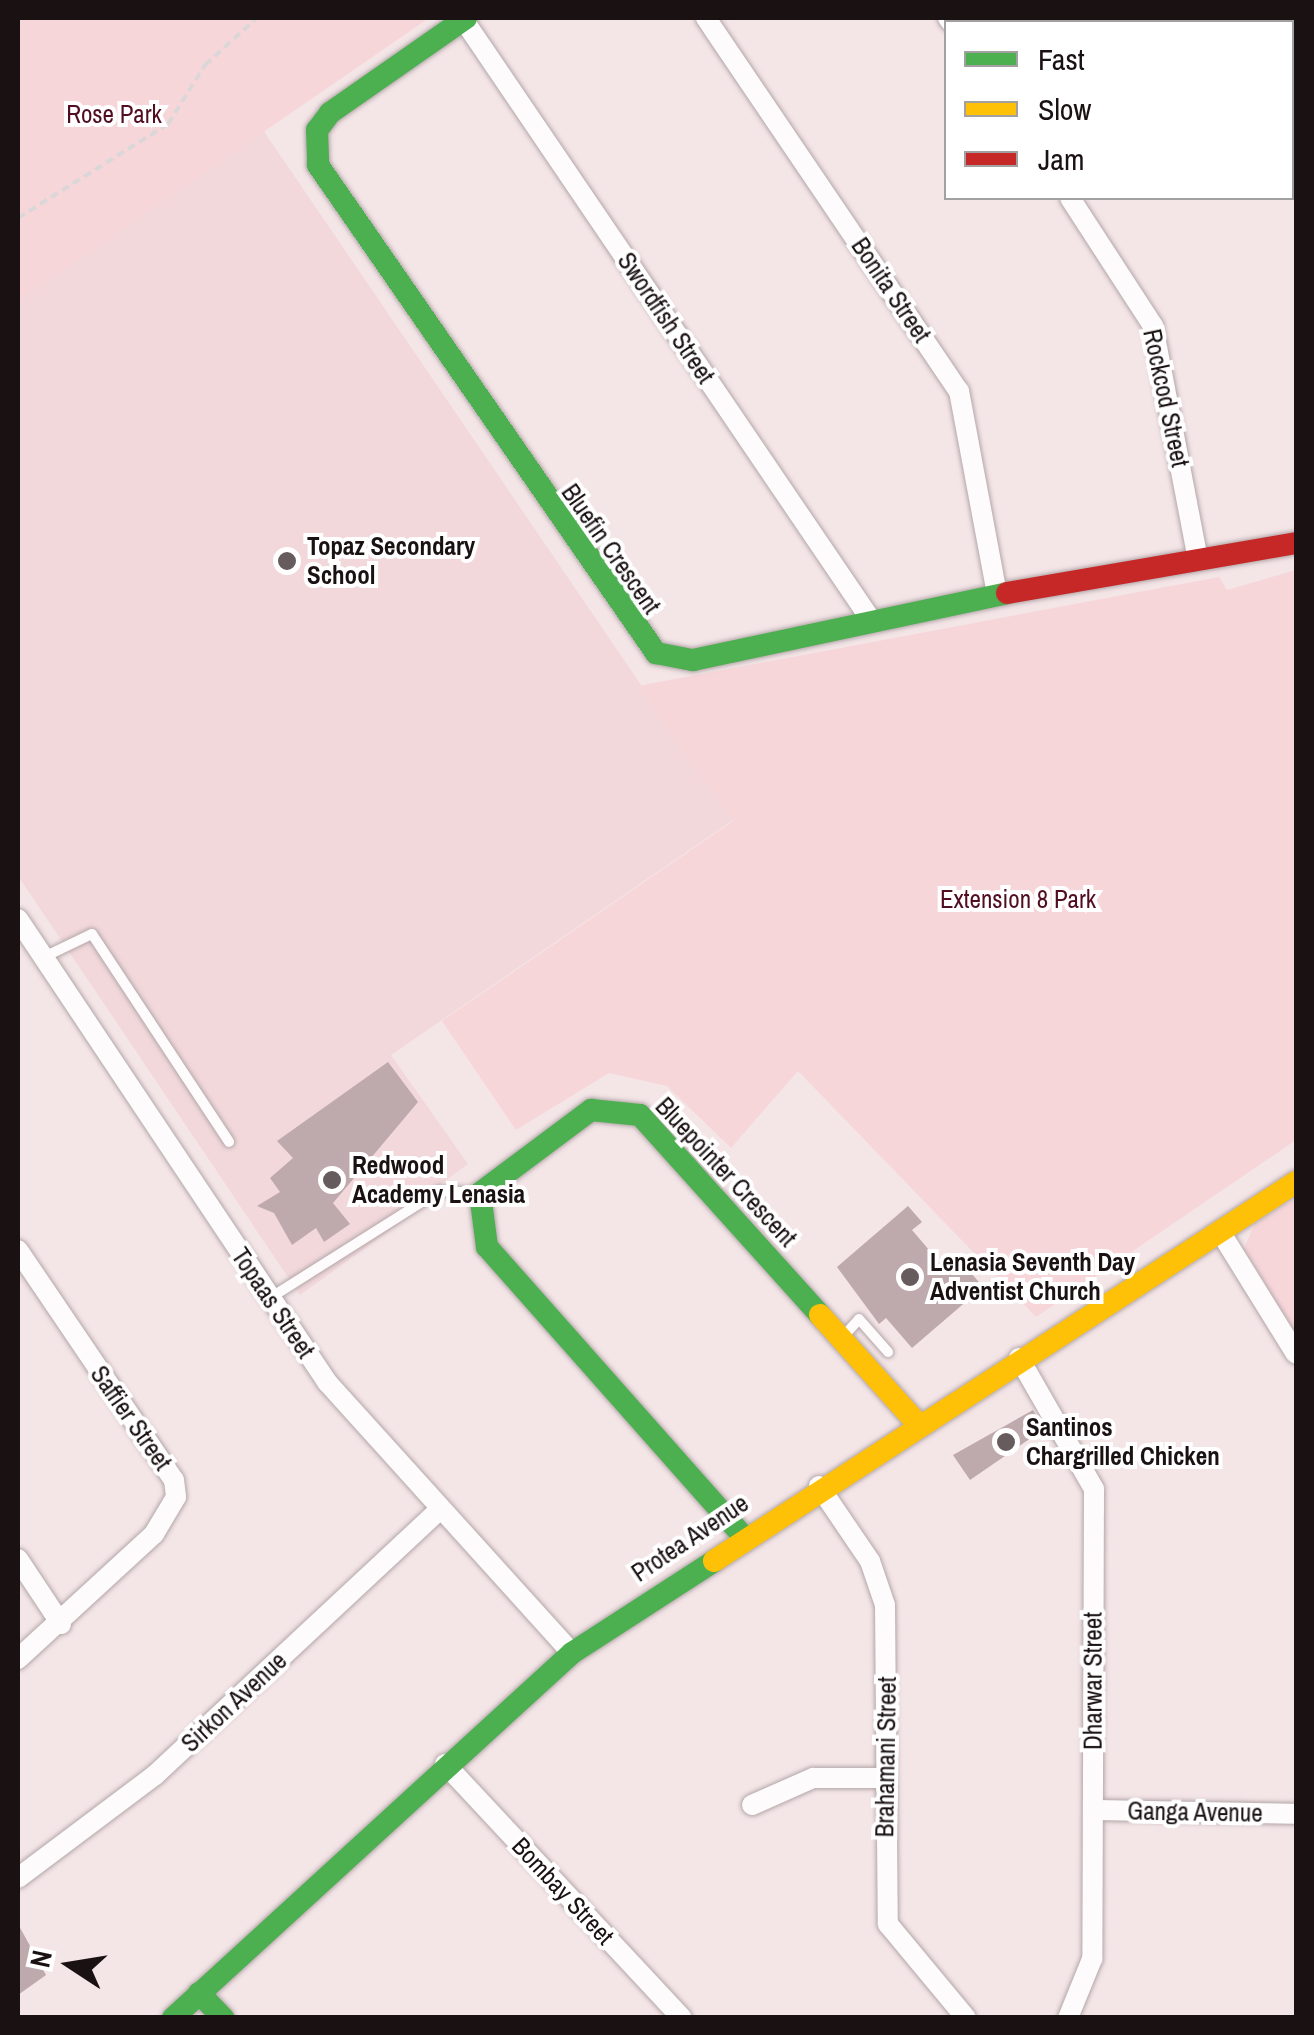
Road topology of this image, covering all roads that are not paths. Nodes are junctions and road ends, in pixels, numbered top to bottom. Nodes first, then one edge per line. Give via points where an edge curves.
1 (464, 18) edge
2 (706, 18) edge
3 (1071, 200) edge
4 (1296, 542) edge
5 (1198, 560) junction
6 (997, 594) junction
7 (869, 617) junction
8 (18, 919) edge
9 (44, 958) junction
10 (229, 1142) dead end
11 (1296, 1182) edge
12 (480, 1193) junction
13 (1221, 1232) junction
14 (18, 1250) edge
15 (270, 1298) junction
16 (842, 1338) junction
17 (888, 1352) dead end
18 (1296, 1354) edge
19 (1019, 1358) junction
20 (916, 1422) junction
21 (819, 1486) junction
22 (438, 1511) junction
23 (742, 1536) junction
24 (18, 1560) edge
25 (60, 1624) junction
26 (572, 1653) junction
27 (18, 1659) edge
28 (445, 1764) junction
29 (885, 1778) junction
30 (752, 1805) dead end
31 (1093, 1810) junction
32 (1296, 1814) edge
33 (19, 1873) edge
34 (199, 1993) junction
35 (173, 2018) edge
36 (223, 2018) edge
37 (682, 2018) edge
38 (966, 2018) edge
39 (1068, 2018) edge

1 - 7 street, Swordfish Street
1 - 7 street, Bluefin Crescent via 330,113 317,130 318,165 616,608 645,646 679,660
2 - 6 street, Bonita Street via 959,391
3 - 5 street, Rockcod Street via 1154,326
4 - 5 street, Bluefin Crescent
5 - 6 street, Bluefin Crescent
6 - 7 street, Bluefin Crescent
8 - 9 street, Topaas Street
9 - 10 lane via 92,934
9 - 15 street, Topaas Street
11 - 13 street, Protea Avenue
12 - 15 lane via 439,1191
12 - 16 street, Bluepointer Crescent via 591,1110 630,1110
12 - 23 street via 480,1230 500,1267
13 - 18 street
13 - 19 street, Protea Avenue
14 - 25 street, Saffier Street via 176,1488 164,1523
15 - 22 street, Topaas Street via 339,1398
16 - 17 lane via 859,1319
16 - 20 street, Bluepointer Crescent
19 - 20 street, Protea Avenue
19 - 31 street, Dharwar Street via 1094,1489
20 - 21 street, Protea Avenue
21 - 23 street, Protea Avenue
21 - 29 street, Brahamani Street via 880,1585
22 - 26 street, Topaas Street
22 - 33 street, Sirkon Avenue via 155,1776
23 - 26 street, Protea Avenue
24 - 25 street
25 - 27 street, Saffier Street
26 - 28 street, Protea Avenue
28 - 34 street, Protea Avenue
28 - 37 street, Bombay Street
29 - 30 street via 813,1778
29 - 38 street, Brahamani Street via 888,1924
31 - 32 street, Ganga Avenue
31 - 39 street, Dharwar Street via 1092,1959
34 - 35 street, Protea Avenue
34 - 36 street

